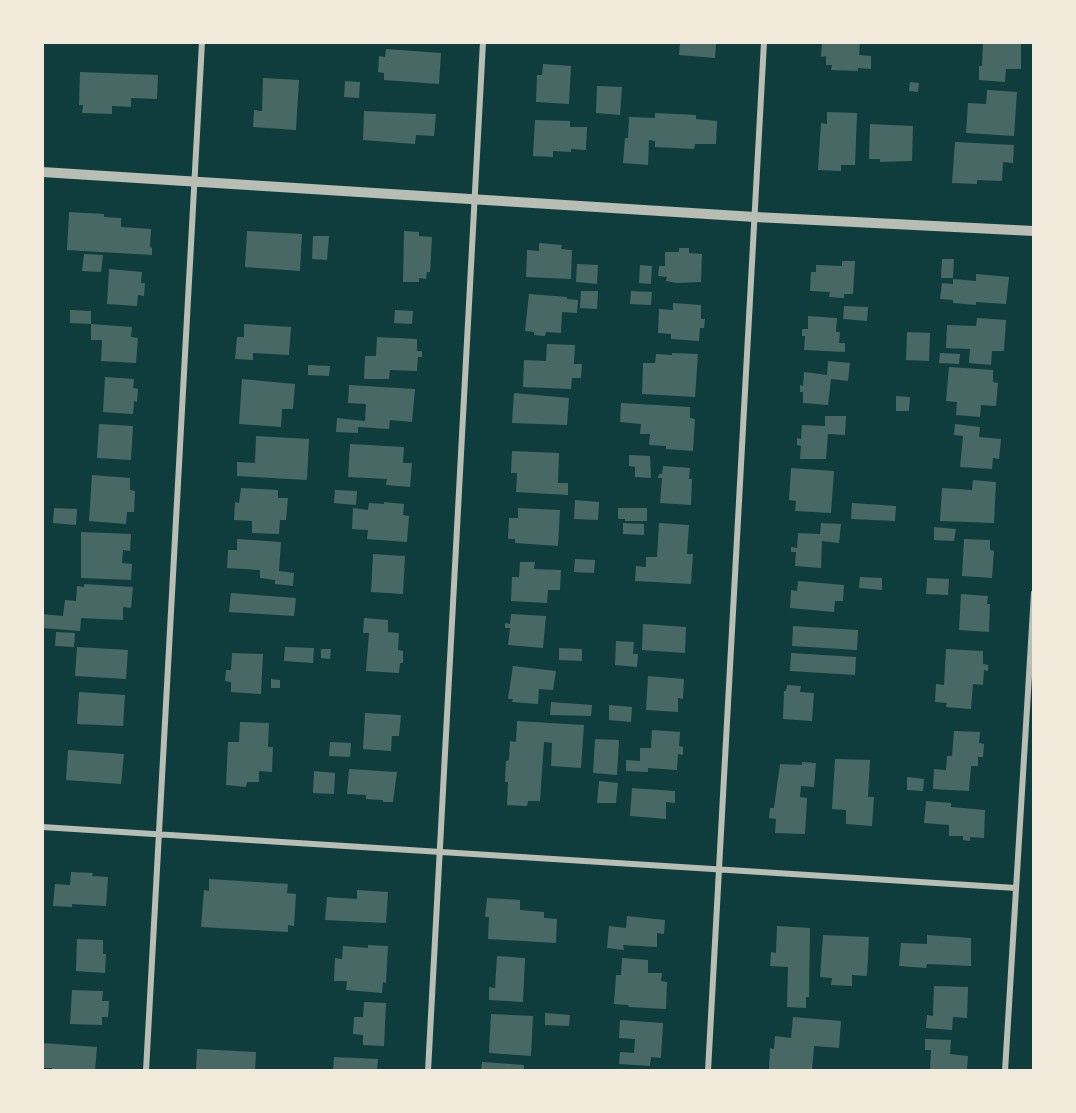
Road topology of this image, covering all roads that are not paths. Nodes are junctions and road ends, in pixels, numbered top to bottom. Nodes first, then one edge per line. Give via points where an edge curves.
1 (202, 42) edge
2 (483, 42) edge
3 (764, 42) edge
4 (42, 172) edge
5 (194, 181) junction
6 (475, 199) junction
7 (755, 217) junction
8 (1034, 231) edge
9 (1034, 593) edge
10 (1030, 703) edge
11 (42, 827) edge
12 (159, 835) junction
13 (440, 852) junction
14 (719, 870) junction
15 (1016, 888) junction
16 (146, 1071) edge
17 (428, 1071) edge
18 (708, 1071) edge
19 (1005, 1071) edge

1 - 5 street
2 - 6 street
3 - 7 street
4 - 5 street
5 - 6 street
5 - 12 street
6 - 7 street
6 - 13 street
7 - 8 street
7 - 14 street
9 - 10 street
10 - 15 street
11 - 12 street
12 - 13 street
12 - 16 street
13 - 14 street
13 - 17 street
14 - 15 street
14 - 18 street
15 - 19 street

